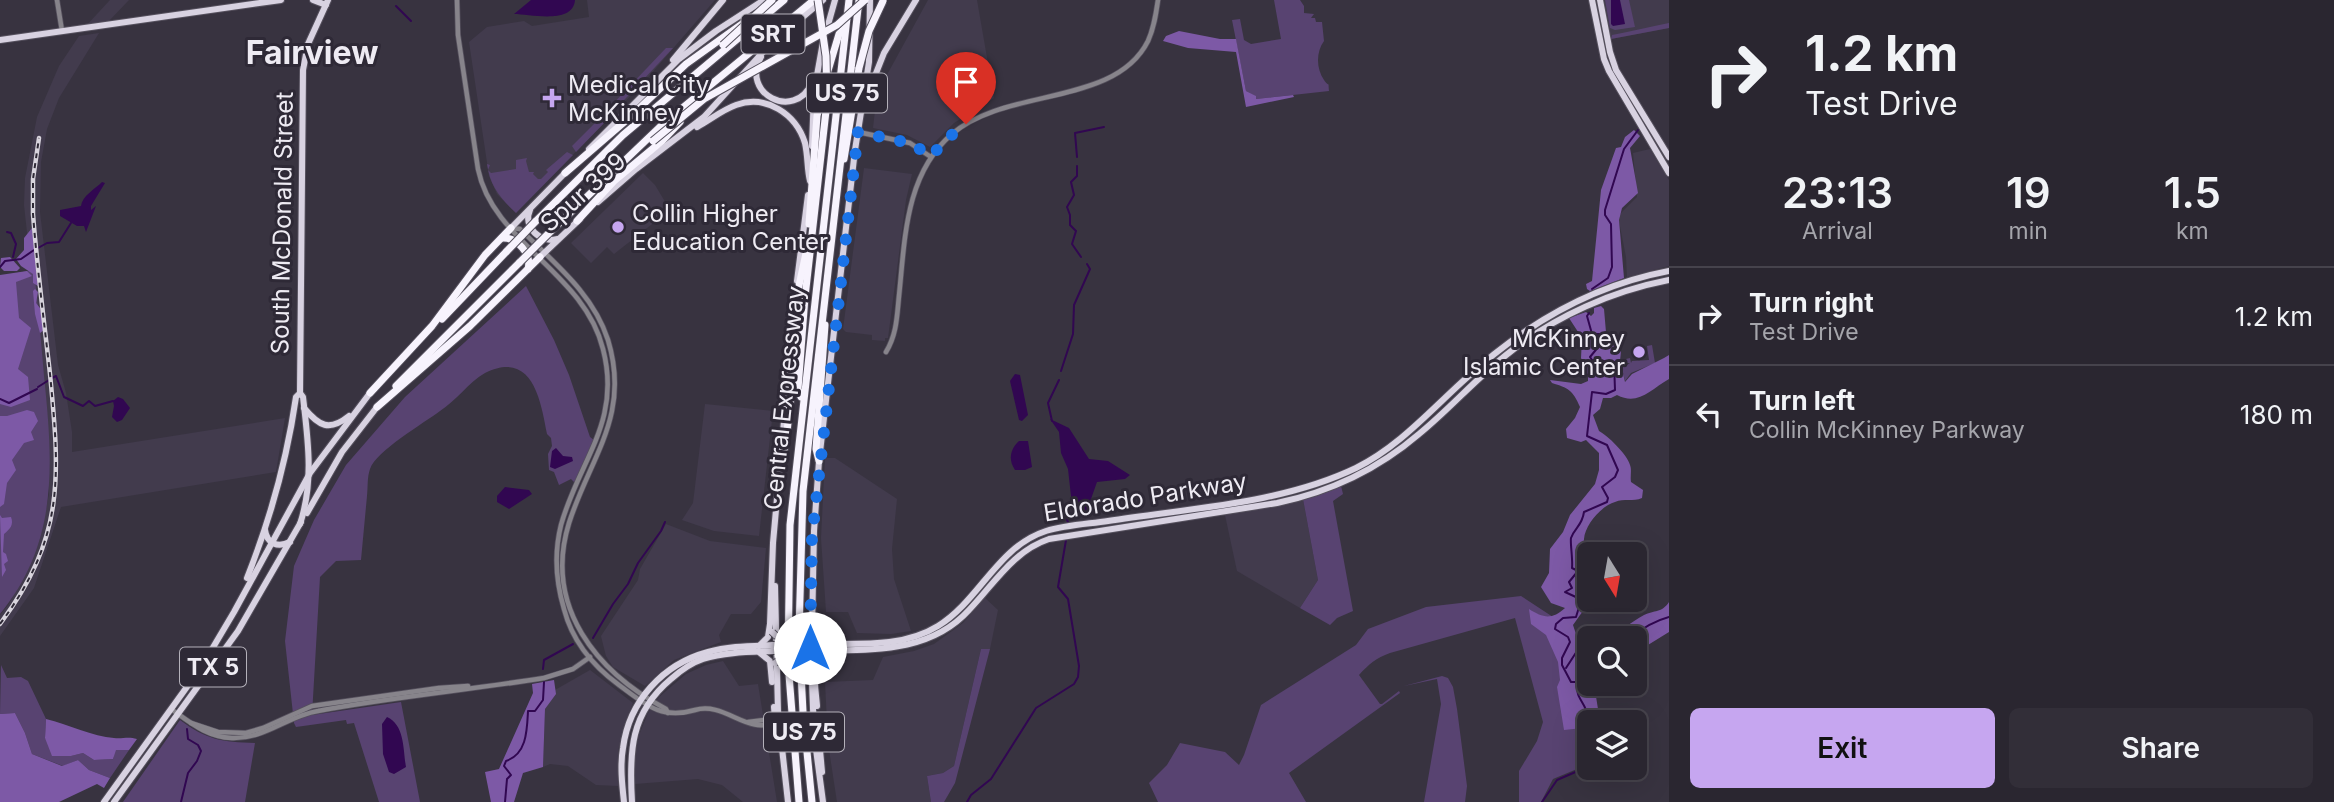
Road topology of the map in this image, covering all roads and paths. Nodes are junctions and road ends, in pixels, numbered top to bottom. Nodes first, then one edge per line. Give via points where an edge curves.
1 (57, 0) edge
2 (281, 0) edge
3 (313, 0) edge
4 (457, 0) edge
5 (723, 0) edge
6 (764, 0) edge
7 (772, 0) edge
8 (782, 0) edge
9 (819, 0) edge
10 (835, 0) edge
11 (849, 0) edge
12 (859, 0) edge
13 (868, 0) edge
14 (884, 0) edge
15 (916, 0) edge
16 (1158, 0) edge
17 (1592, 0) edge
18 (1600, 0) edge
19 (327, 2) edge
20 (846, 28) junction
21 (62, 31) junction
22 (0, 40) edge
23 (773, 41) junction
24 (817, 67) junction
25 (733, 68) junction
26 (657, 80) junction
27 (862, 109) junction
28 (858, 132) junction
29 (623, 135) junction
30 (674, 140) junction
31 (931, 156) junction
32 (1669, 157) edge
33 (565, 173) junction
34 (1669, 173) edge
35 (810, 181) junction
36 (836, 186) junction
37 (530, 208) junction
38 (577, 221) junction
39 (556, 226) junction
40 (511, 228) junction
41 (502, 238) junction
42 (559, 239) junction
43 (543, 255) junction
44 (528, 269) junction
45 (1665, 272) edge
46 (807, 279) junction
47 (1669, 280) edge
48 (1644, 286) junction
49 (1611, 287) junction
50 (1614, 295) junction
51 (824, 298) junction
52 (793, 314) junction
53 (886, 352) dead end
54 (300, 393) junction
55 (370, 393) junction
56 (802, 401) junction
57 (304, 407) junction
58 (377, 407) junction
59 (356, 410) junction
60 (290, 437) junction
61 (307, 442) junction
62 (819, 461) junction
63 (780, 462) junction
64 (310, 473) junction
65 (300, 524) junction
66 (265, 528) junction
67 (814, 531) junction
68 (775, 532) junction
69 (271, 542) junction
70 (290, 542) junction
71 (1009, 552) junction
72 (1015, 558) junction
73 (564, 581) junction
74 (558, 582) junction
75 (228, 622) junction
76 (812, 630) junction
77 (773, 631) junction
78 (828, 647) junction
79 (787, 648) junction
80 (759, 649) junction
81 (706, 655) junction
82 (592, 656) junction
83 (774, 664) junction
84 (814, 665) junction
85 (618, 676) junction
86 (772, 676) junction
87 (614, 681) junction
88 (646, 700) junction
89 (174, 712) junction
90 (775, 721) junction
91 (623, 747) junction
92 (630, 777) junction
93 (622, 780) junction
94 (104, 802) edge
95 (114, 802) edge
96 (624, 802) edge
97 (632, 802) edge
98 (786, 802) edge
99 (799, 802) edge
100 (814, 802) edge
101 (823, 802) edge

1 - 21 street
2 - 21 main road
3 - 19 main road
4 - 40 street via 458,35 481,181
5 - 26 main road
6 - 26 main road, Spur 399 via 707,37
7 - 29 highway, bridge
8 - 29 highway
8 - 33 highway via 700,52
9 - 23 main road
9 - 25 highway, SRT
9 - 46 highway, bridge via 827,102
10 - 24 main road
11 - 20 highway, Central Expressway / US 75
12 - 36 highway, Central Expressway / US 75
13 - 27 main road via 869,62
13 - 39 highway, bridge via 837,25 704,99
14 - 36 highway, bridge via 859,68
15 - 27 main road via 884,53
16 - 31 street via 1148,40 1120,73 984,114 955,132
17 - 34 main road via 1609,71
18 - 32 main road via 1616,70
19 - 54 main road, South McDonald Street / TX 5 via 306,54 302,80
20 - 52 highway via 839,34 821,98 805,260
20 - 56 highway, Central Expressway / US 75
21 - 22 main road
23 - 24 main road via 756,71 760,88 773,99 787,102 804,95
23 - 30 main road, Spur 399 via 713,109
24 - 35 main road
25 - 38 highway
25 - 39 highway, SRT via 633,151
26 - 33 main road, Spur 399
27 - 28 main road
28 - 31 street via 910,143
28 - 62 main road
29 - 55 highway, bridge
30 - 35 main road via 732,107 764,103 787,115 798,128 807,151
30 - 38 main road, Spur 399
31 - 53 street via 911,202 896,327
33 - 37 main road, Spur 399
35 - 52 main road
36 - 51 highway, Central Expressway / US 75
37 - 40 main road, Spur 399
37 - 42 main road via 528,225 542,239
38 - 42 main road, Spur 399
39 - 58 highway, bridge
40 - 41 highway
40 - 43 street
41 - 44 highway via 514,240 528,254
41 - 55 highway via 432,326
42 - 43 main road, Spur 399
43 - 44 highway
43 - 73 street via 578,286 594,309 608,340 614,372 608,431 567,531
43 - 74 street via 587,310 601,342 607,377 601,429 559,533
44 - 58 highway
45 - 48 main road
45 - 49 main road, Eldorado Parkway
46 - 56 highway via 798,389
46 - 63 highway
47 - 48 main road, Eldorado Parkway
48 - 50 main road, Eldorado Parkway
49 - 50 main road
49 - 71 main road, Eldorado Parkway via 1562,308 1514,338 1403,437 1343,474 1274,495 1049,530
50 - 72 main road, Eldorado Parkway via 1525,341 1410,442 1342,483 1266,506 1052,538
51 - 62 highway
51 - 100 highway, Central Expressway / US 75 via 800,561 800,662
52 - 63 main road
54 - 57 main road, South McDonald Street / TX 5
54 - 60 main road, South McDonald Street / TX 5
55 - 59 main road
56 - 99 highway, Central Expressway / US 75 via 787,600
57 - 59 main road via 313,420 327,426 341,423
57 - 61 main road, South McDonald Street / TX 5
58 - 65 main road via 342,452
59 - 64 main road
60 - 61 main road via 298,434
60 - 66 main road, South McDonald Street / TX 5
61 - 64 main road, South McDonald Street / TX 5
62 - 67 main road
63 - 68 main road
64 - 65 main road, TX 5
64 - 69 main road
65 - 70 main road, TX 5
66 - 69 main road
66 - 75 main road, TX 5
67 - 76 main road
67 - 101 main road via 810,666
68 - 77 main road
68 - 98 main road via 778,712
69 - 70 main road
69 - 75 main road
70 - 89 main road, TX 5 via 238,631
71 - 72 main road
71 - 78 main road, Eldorado Parkway via 951,617 930,630 895,642
72 - 78 main road, Eldorado Parkway via 963,616 935,636 898,647
73 - 74 street
73 - 82 street via 574,618
74 - 82 street via 569,625
75 - 89 main road, TX 5
76 - 77 main road, bridge via 800,638
76 - 78 main road
76 - 79 main road, bridge via 803,641
77 - 79 main road, bridge
77 - 80 main road
78 - 79 main road, Eldorado Parkway, bridge
78 - 84 main road
79 - 80 main road
79 - 83 main road, bridge
79 - 84 main road, bridge via 805,655
80 - 81 main road
80 - 81 main road via 730,648
80 - 86 main road via 770,661
81 - 88 main road via 680,668
81 - 88 main road via 672,668
82 - 85 street
82 - 87 street
82 - 89 street via 554,676 324,704 246,733 218,732
83 - 84 main road, bridge via 782,658 802,657
83 - 86 main road
84 - 101 main road
85 - 87 street
85 - 88 street
86 - 90 main road
87 - 88 street
88 - 90 street via 658,711 677,715 712,708 758,725
88 - 91 main road via 630,719
88 - 92 main road via 632,740
89 - 94 main road, TX 5
89 - 95 main road, TX 5
90 - 98 main road
91 - 92 main road via 628,750
91 - 93 main road
92 - 93 main road
92 - 97 main road
93 - 96 main road

